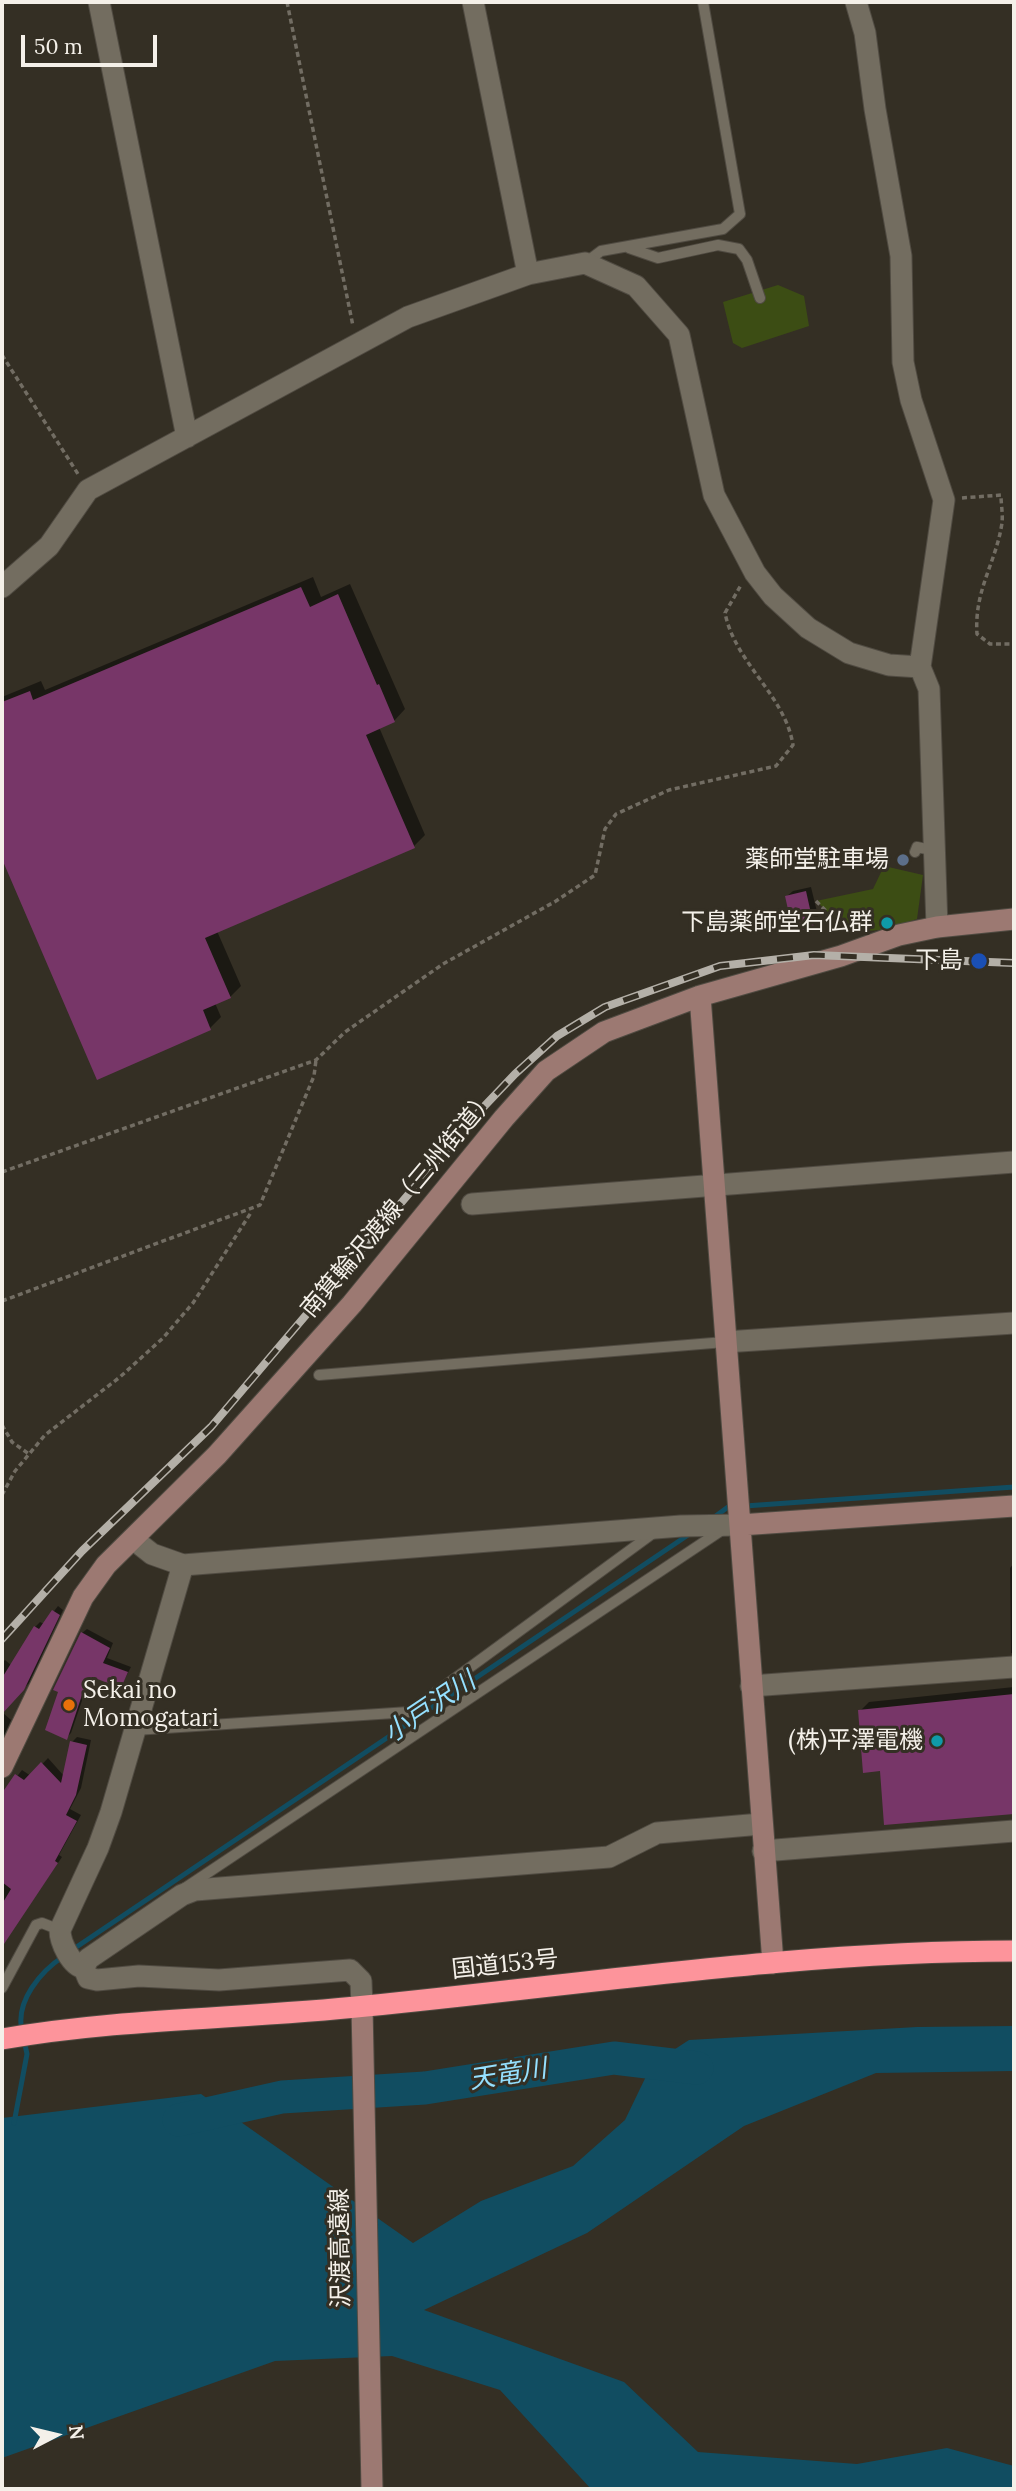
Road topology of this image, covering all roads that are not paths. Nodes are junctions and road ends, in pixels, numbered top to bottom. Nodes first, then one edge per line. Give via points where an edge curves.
1 (99, 2) edge
2 (473, 2) edge
3 (703, 2) edge
4 (856, 2) edge
5 (627, 247) junction
6 (585, 263) junction
7 (528, 274) junction
8 (760, 298) dead end
9 (187, 437) junction
10 (2, 587) edge
11 (920, 667) junction
12 (1014, 919) edge
13 (937, 927) junction
14 (700, 996) junction
15 (1014, 1162) edge
16 (715, 1184) junction
17 (472, 1203) dead end
18 (1014, 1323) edge
19 (725, 1342) junction
20 (319, 1375) dead end
21 (1014, 1506) edge
22 (730, 1525) junction
23 (671, 1527) junction
24 (133, 1539) junction
25 (183, 1565) junction
26 (1014, 1668) edge
27 (751, 1686) junction
28 (135, 1730) junction
29 (2, 1767) edge
30 (761, 1824) junction
31 (1014, 1831) edge
32 (763, 1851) junction
33 (182, 1895) junction
34 (71, 1951) junction
35 (1014, 1951) edge
36 (773, 1963) junction
37 (2, 1988) edge
38 (362, 2007) junction
39 (2, 2039) edge
40 (372, 2489) edge

1 - 9 street
2 - 7 street
3 - 5 lane via 740,215 723,229
4 - 11 street via 901,256 903,362 944,500
5 - 6 lane via 601,251
5 - 8 lane via 658,258 718,245 738,249 747,260
6 - 7 street
6 - 11 street via 636,286 679,335 714,495 755,573 773,596 807,628 849,653 889,665
7 - 9 street via 408,317
9 - 10 street via 88,490 49,546
11 - 13 street via 929,689 926,852
12 - 13 main road, 南箕輪沢渡線（三州街道）
13 - 14 main road, 南箕輪沢渡線（三州街道）
14 - 16 main road
14 - 24 main road, 南箕輪沢渡線（三州街道） via 604,1032 547,1071 352,1304 217,1455
15 - 16 street
16 - 17 street
16 - 19 main road
18 - 19 street
19 - 20 lane
19 - 22 main road via 738,1494
21 - 22 main road
22 - 23 street
22 - 27 main road
22 - 33 lane via 186,1885
23 - 25 street
23 - 28 lane via 409,1712
24 - 25 street via 152,1554
24 - 29 main road, 南箕輪沢渡線（三州街道） via 83,1597
25 - 28 street
26 - 27 street
27 - 30 main road via 761,1729
28 - 34 street
30 - 32 main road
30 - 33 street via 657,1833 609,1857 209,1889
31 - 32 street
32 - 36 main road
33 - 34 street via 88,1959
34 - 37 lane via 42,1923 36,1925
34 - 38 street via 88,1978 97,1980 139,1976 219,1980 350,1970 361,1981
35 - 36 highway, 国道153号 via 925,1951
36 - 38 highway, 国道153号
38 - 39 highway, 国道153号 via 62,2029
38 - 40 main road, 沢渡高遠線

